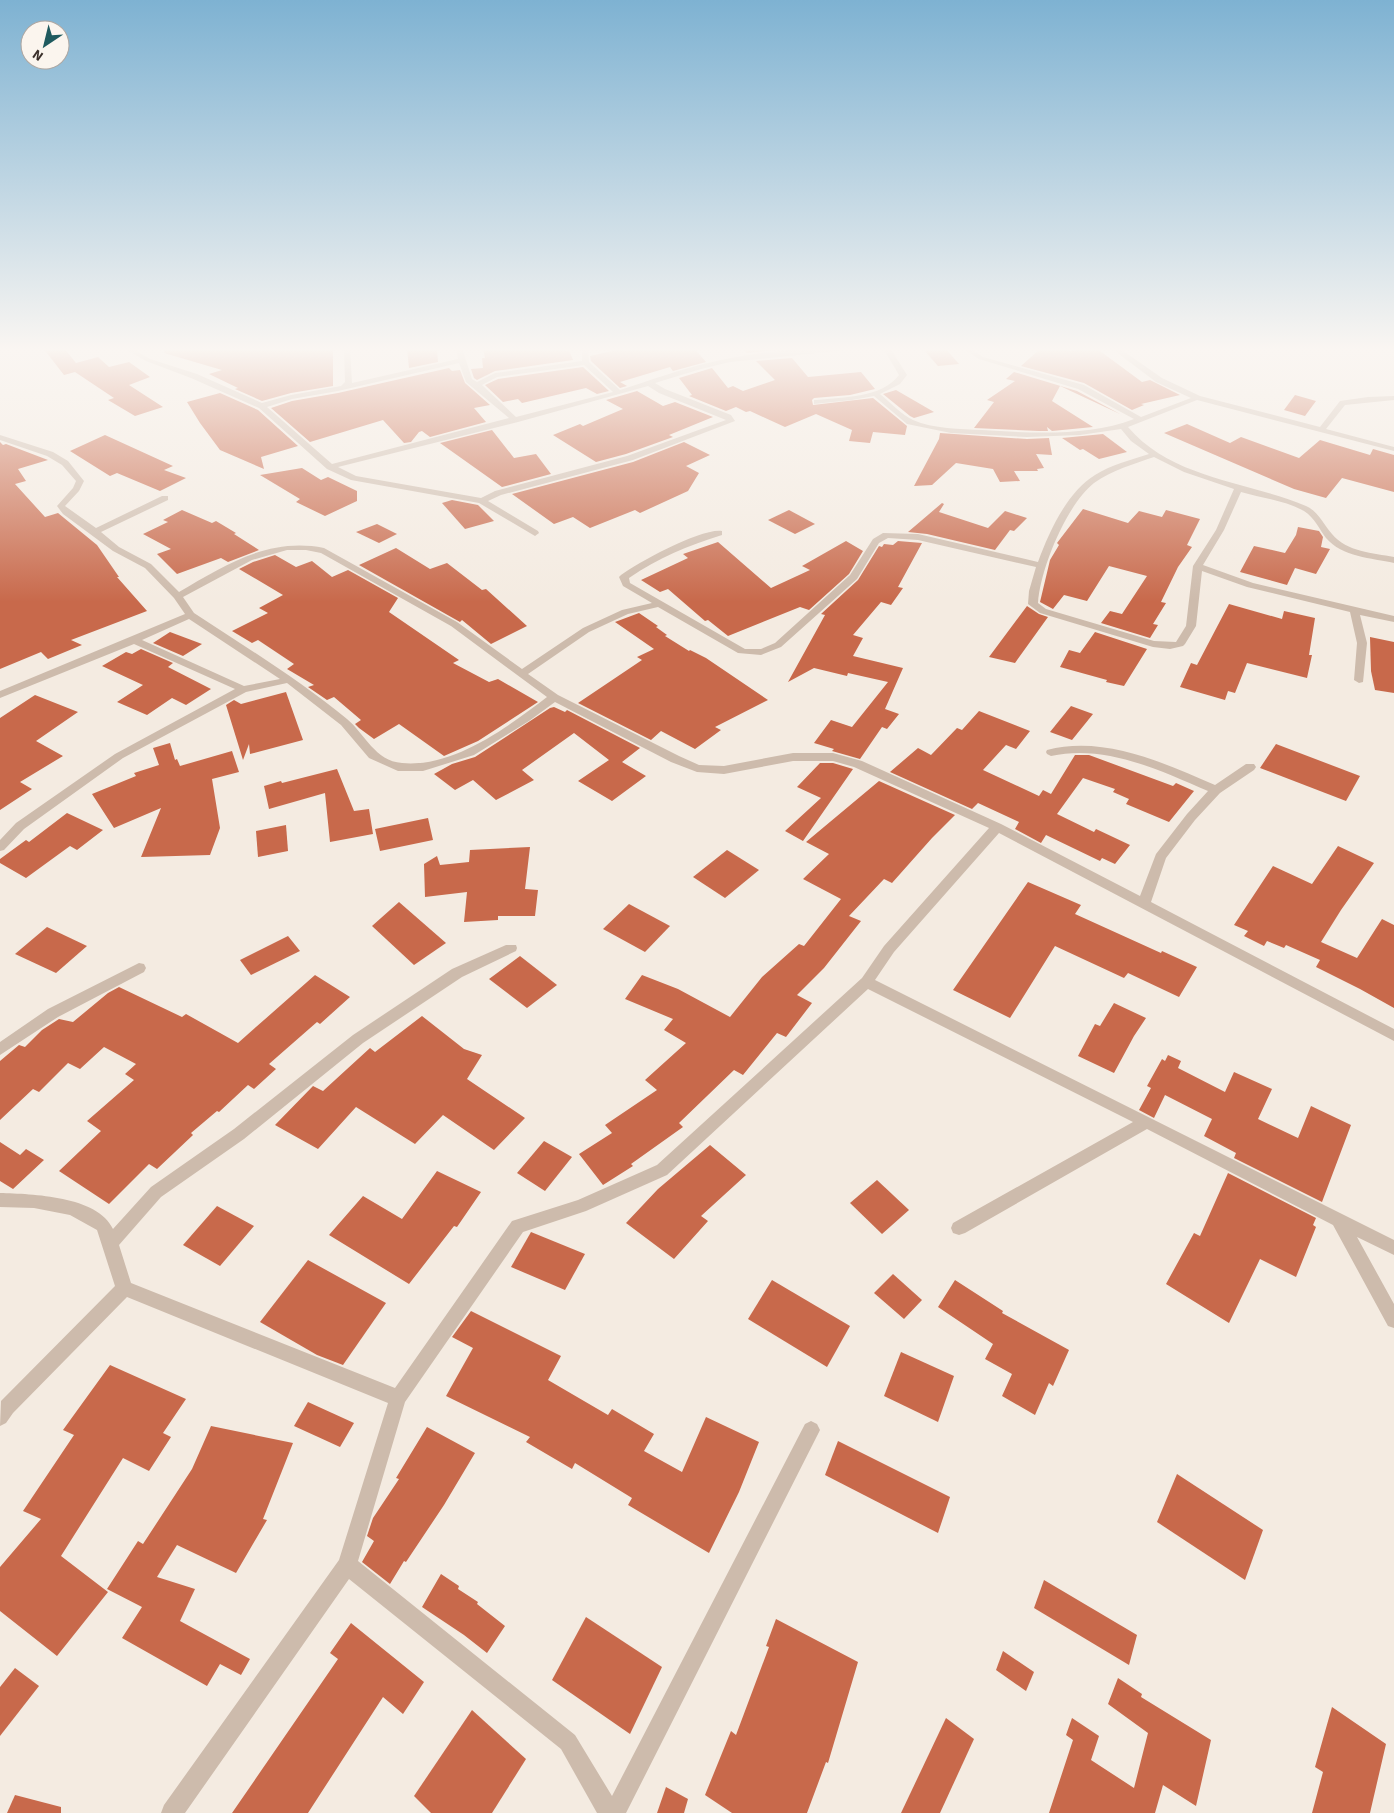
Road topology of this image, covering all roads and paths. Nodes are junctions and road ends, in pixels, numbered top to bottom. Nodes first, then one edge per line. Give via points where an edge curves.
1 (292, 433) edge
2 (454, 433) edge
3 (699, 433) edge
4 (975, 433) edge
5 (1082, 433) edge
6 (1128, 433) edge
7 (1328, 433) edge
8 (0, 437) edge
9 (1394, 449) edge
10 (1156, 454) junction
11 (330, 467) junction
12 (1239, 488) junction
13 (165, 498) dead end
14 (482, 501) junction
15 (96, 532) junction
16 (720, 533) dead end
17 (535, 534) dead end
18 (1394, 560) edge
19 (1041, 564) junction
20 (1198, 566) junction
21 (178, 596) junction
22 (658, 604) junction
23 (1354, 611) junction
24 (190, 615) junction
25 (1394, 619) edge
26 (134, 640) junction
27 (522, 674) junction
28 (289, 680) junction
29 (1359, 680) dead end
30 (242, 689) junction
31 (2, 691) edge
32 (554, 697) junction
33 (1051, 752) dead end
34 (1250, 767) dead end
35 (1216, 790) junction
36 (997, 827) junction
37 (0, 847) edge
38 (1144, 903) junction
39 (510, 948) dead end
40 (139, 968) dead end
41 (867, 982) junction
42 (1394, 1035) edge
43 (0, 1049) edge
44 (1147, 1122) junction
45 (0, 1200) edge
46 (1339, 1220) junction
47 (959, 1228) dead end
48 (111, 1243) junction
49 (1394, 1248) edge
50 (124, 1288) junction
51 (1394, 1320) edge
52 (398, 1398) junction
53 (0, 1417) edge
54 (811, 1430) dead end
55 (347, 1565) junction
56 (172, 1813) edge
57 (609, 1813) edge
58 (615, 1813) edge

1 - 11 street
2 - 11 street
3 - 14 street via 630,458 498,493
4 - 5 street
6 - 10 street
7 - 9 street
8 - 15 street via 50,454 66,463 80,482 77,491 61,506
10 - 12 street via 1204,478
10 - 19 street via 1116,468 1088,484 1068,509
11 - 14 street via 354,478
12 - 18 street via 1309,511 1332,538 1355,552
12 - 20 street via 1220,530
13 - 15 street
14 - 17 street
15 - 21 street via 116,549 148,566
16 - 22 street via 679,545 624,577 626,584
19 - 20 street via 1032,595 1033,604 1044,611 1153,644 1170,646 1180,644 1191,626
19 - 22 street via 918,537 886,535 876,541 854,577 778,645 757,654 742,651
20 - 23 street via 1218,576
21 - 24 street
21 - 27 street via 228,568 273,550 313,547 370,575 454,624
22 - 27 street via 625,612 586,630
23 - 25 street
23 - 29 street via 1362,643
24 - 26 street
24 - 28 street
26 - 30 street
26 - 31 street
27 - 32 street
28 - 30 street
28 - 32 street via 345,724 373,756 398,767 423,767 470,753
30 - 37 street via 119,756 20,826
32 - 36 street via 697,768 724,770 793,758 832,757 858,764
33 - 35 street via 1093,748 1173,771
34 - 35 street
35 - 38 street via 1160,857
36 - 38 street
36 - 41 street via 889,949
38 - 42 street
39 - 48 street via 457,973 358,1039 239,1134 156,1192
40 - 43 street via 53,1013
41 - 44 street
41 - 52 street via 662,1170 581,1206 518,1226
44 - 46 street
44 - 47 street
45 - 48 street via 34,1201 73,1208 103,1225
46 - 49 street
46 - 51 street
48 - 50 street
50 - 52 street
50 - 53 street via 6,1407
52 - 55 street
54 - 58 street
55 - 56 street
55 - 57 street via 568,1742

